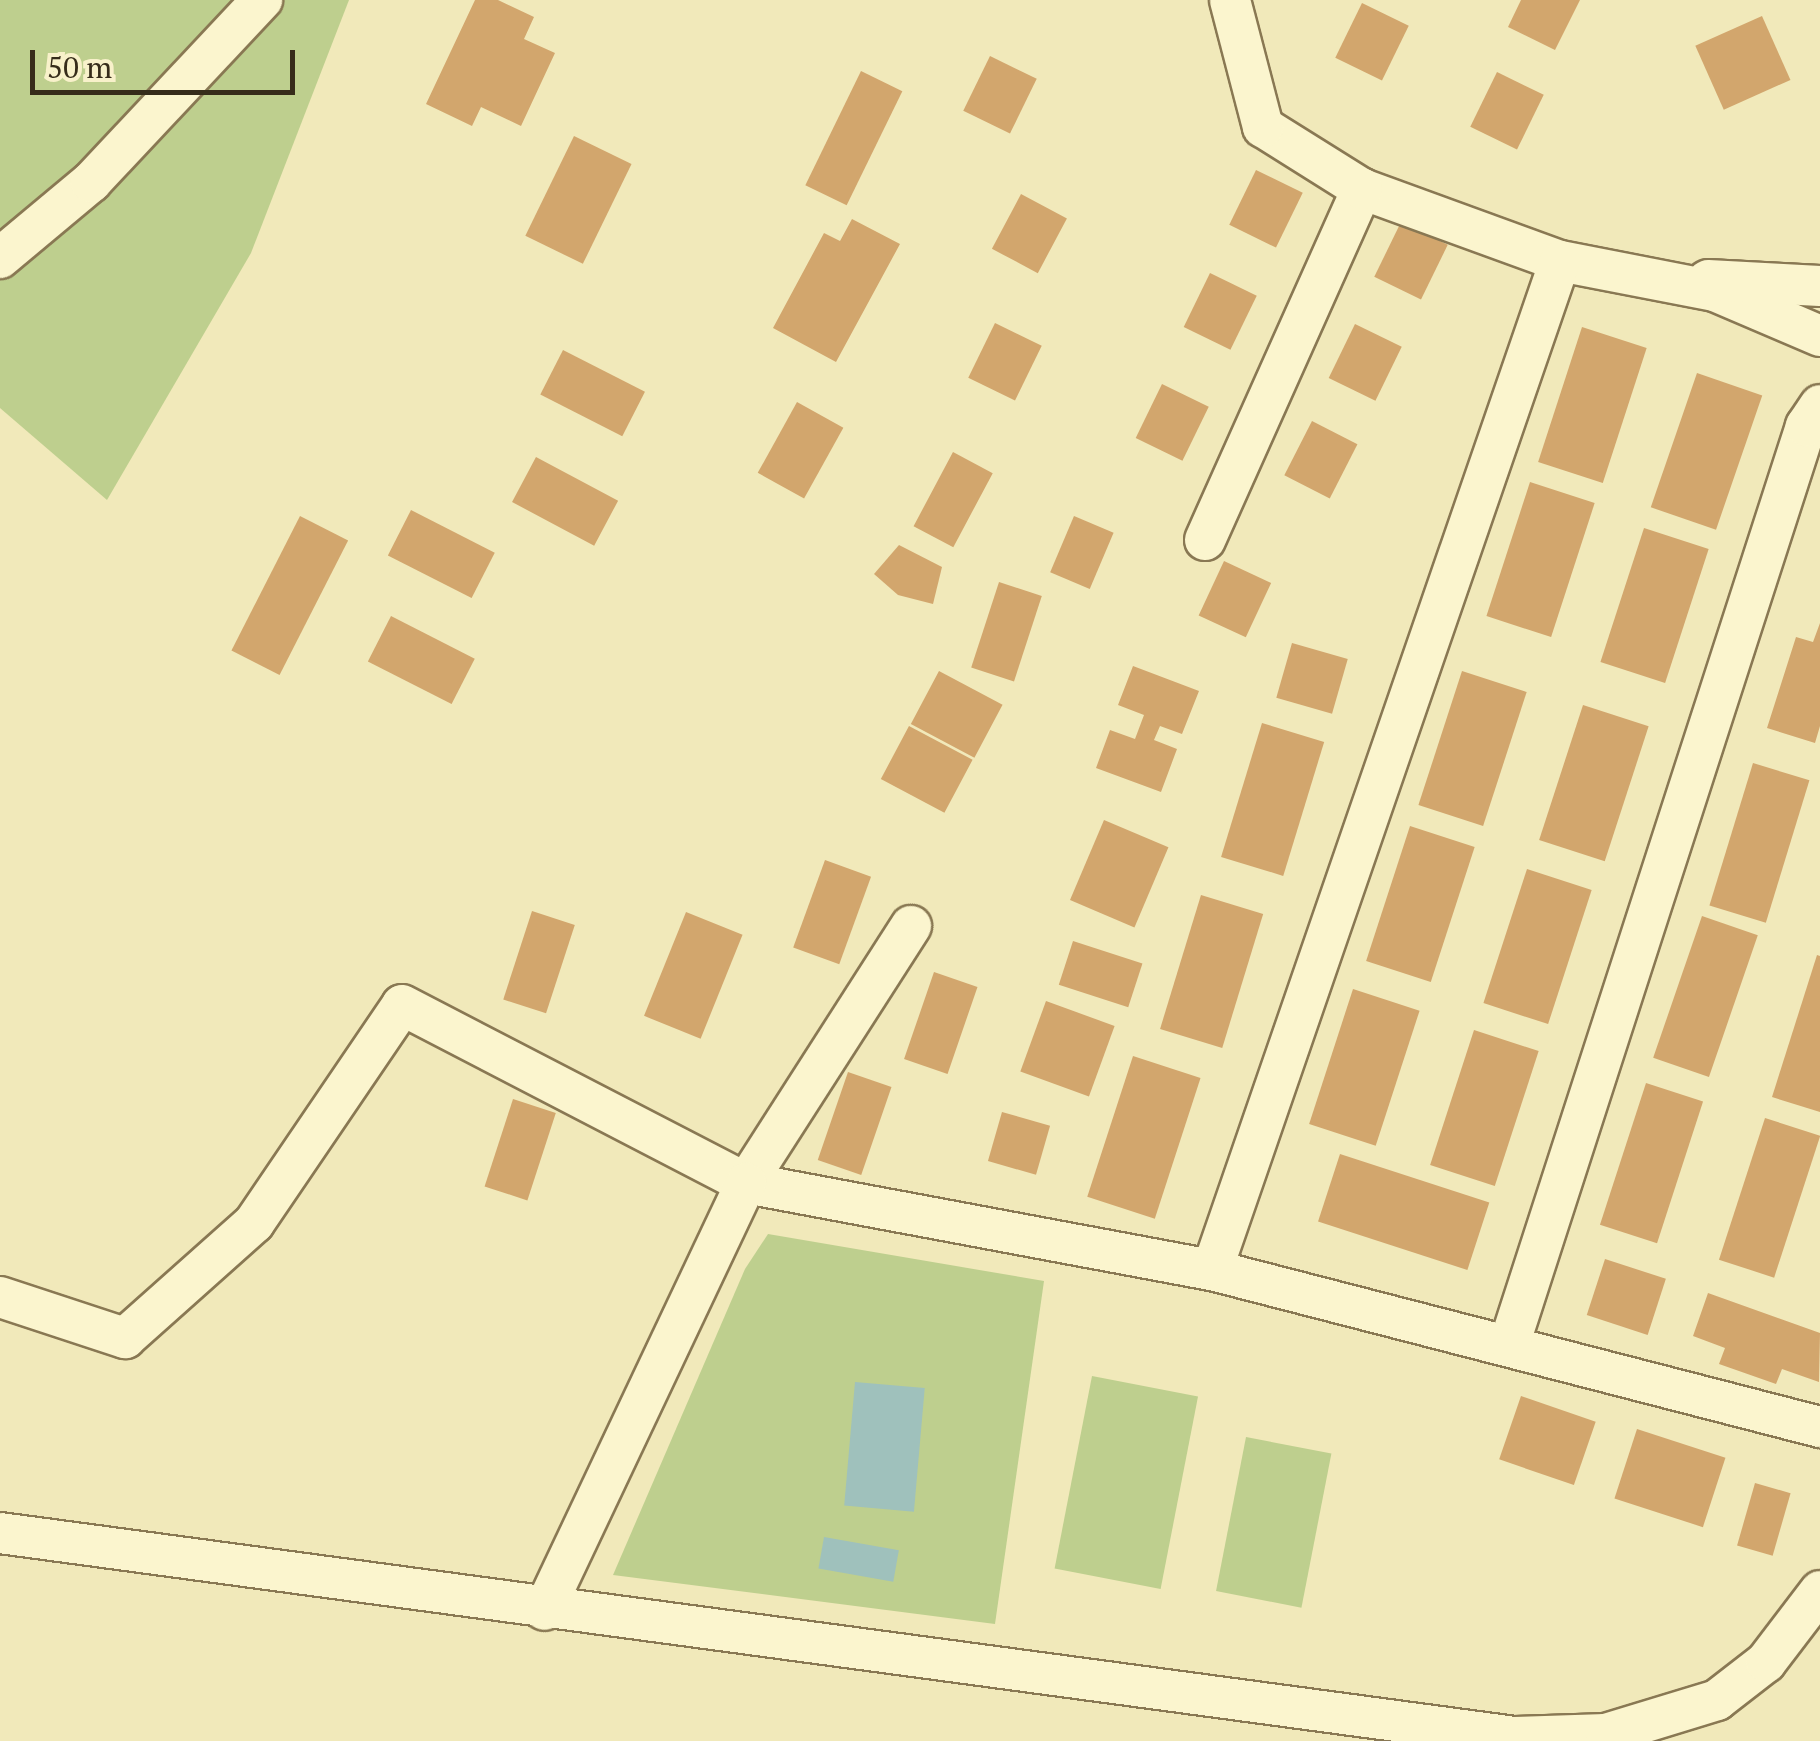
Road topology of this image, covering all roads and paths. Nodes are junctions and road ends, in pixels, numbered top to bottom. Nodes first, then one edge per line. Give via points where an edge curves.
1 (262, 0) edge
2 (1230, 0) edge
3 (1362, 190) junction
4 (0, 258) edge
5 (1560, 261) junction
6 (1654, 281) junction
7 (1820, 286) edge
8 (1820, 336) edge
9 (1820, 404) edge
10 (1205, 540) dead end
11 (911, 926) dead end
12 (746, 1184) junction
13 (1212, 1270) junction
14 (0, 1297) edge
15 (1510, 1342) junction
16 (1820, 1427) edge
17 (0, 1533) edge
18 (1820, 1591) edge
19 (544, 1610) junction

1 - 4 street via 91,182
2 - 3 street via 1263,127
3 - 5 street
3 - 10 street
5 - 6 street
5 - 13 street
6 - 7 street
6 - 8 street via 1715,291
9 - 15 street via 1806,426
11 - 12 street
12 - 13 street
12 - 14 street via 402,1005 254,1223 125,1338
12 - 19 street
13 - 15 street
15 - 16 street
17 - 19 street
18 - 19 street via 1766,1662 1716,1700 1606,1734 1562,1737

